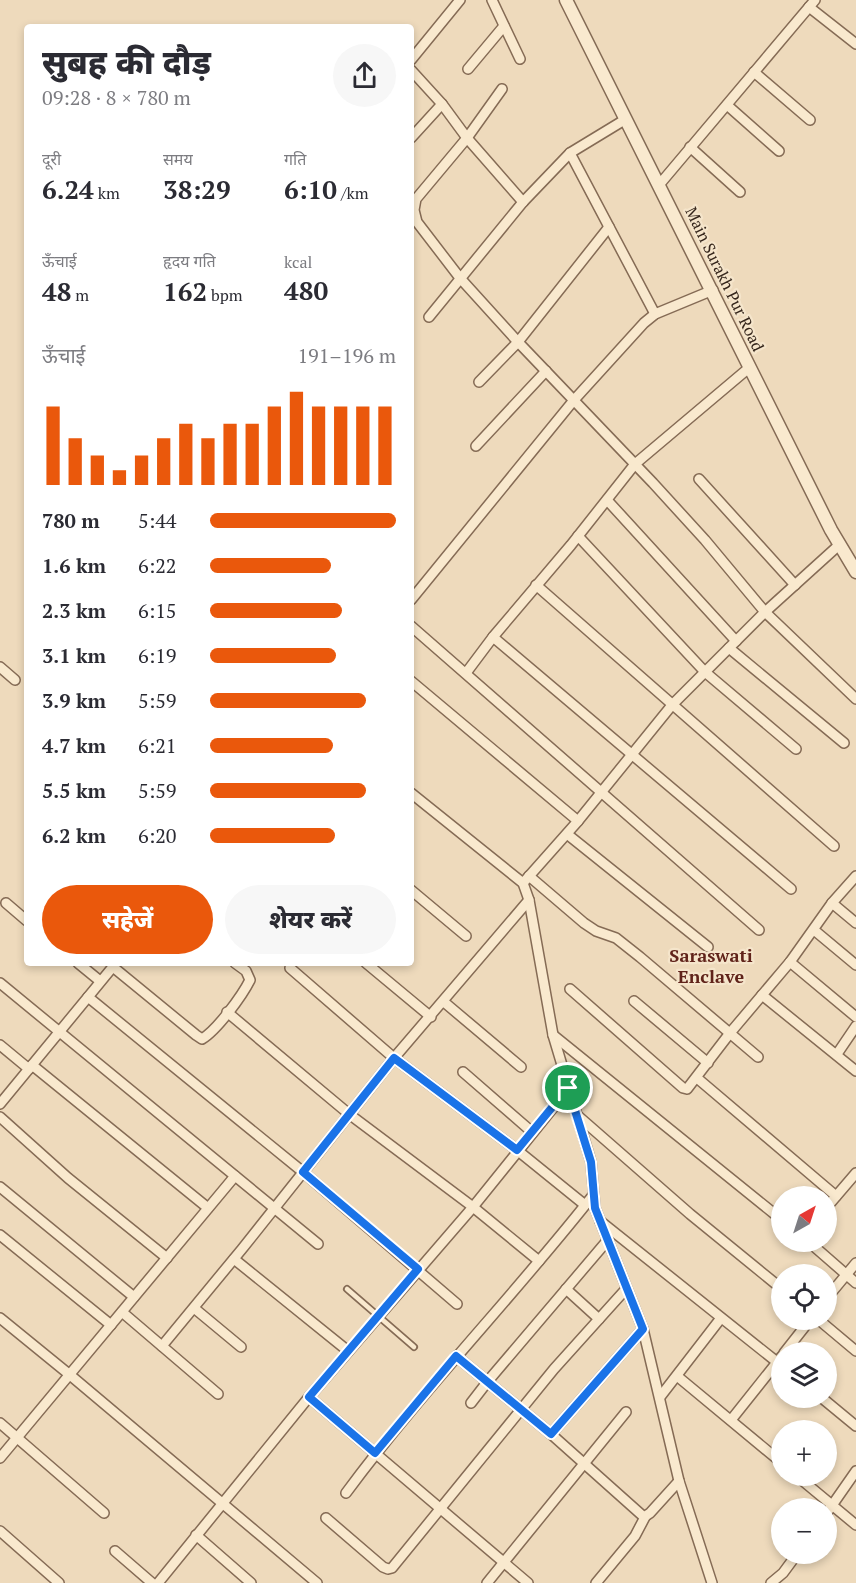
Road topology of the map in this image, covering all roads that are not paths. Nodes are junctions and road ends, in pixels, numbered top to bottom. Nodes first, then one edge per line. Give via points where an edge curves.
1 (460, 0) edge
2 (492, 0) edge
3 (566, 0) edge
4 (812, 3) edge
5 (504, 26) junction
6 (856, 44) edge
7 (414, 56) edge
8 (520, 59) dead end
9 (468, 69) dead end
10 (754, 72) junction
11 (414, 73) edge
12 (502, 89) dead end
13 (442, 104) junction
14 (727, 105) junction
15 (626, 119) junction
16 (810, 120) dead end
17 (414, 135) edge
18 (467, 138) junction
19 (690, 147) junction
20 (779, 151) dead end
21 (570, 153) junction
22 (659, 185) junction
23 (740, 192) dead end
24 (523, 202) junction
25 (609, 227) junction
26 (460, 278) junction
27 (713, 290) junction
28 (655, 314) junction
29 (429, 317) dead end
30 (518, 342) junction
31 (750, 367) junction
32 (546, 371) junction
33 (479, 382) dead end
34 (574, 400) junction
35 (476, 446) dead end
36 (635, 464) junction
37 (699, 478) dead end
38 (607, 500) junction
39 (578, 536) junction
40 (840, 544) junction
41 (856, 572) edge
42 (536, 585) junction
43 (795, 585) junction
44 (414, 596) edge
45 (765, 612) junction
46 (414, 629) edge
47 (493, 637) junction
48 (733, 645) junction
49 (0, 667) edge
50 (705, 672) junction
51 (466, 673) junction
52 (15, 680) dead end
53 (414, 684) edge
54 (856, 699) edge
55 (672, 705) junction
56 (844, 743) dead end
57 (796, 749) dead end
58 (632, 754) junction
59 (602, 792) junction
60 (414, 795) edge
61 (578, 821) junction
62 (567, 834) junction
63 (834, 846) dead end
64 (856, 876) edge
65 (526, 880) junction
66 (791, 889) dead end
67 (414, 893) edge
68 (529, 900) junction
69 (6, 903) dead end
70 (832, 903) junction
71 (24, 918) edge
72 (856, 923) edge
73 (759, 930) dead end
74 (814, 930) junction
75 (466, 936) dead end
76 (708, 947) dead end
77 (789, 962) junction
78 (856, 965) edge
79 (82, 966) edge
80 (113, 966) edge
81 (115, 966) edge
82 (239, 966) edge
83 (370, 966) edge
84 (290, 968) dead end
85 (100, 981) junction
86 (0, 983) edge
87 (570, 989) dead end
88 (762, 995) junction
89 (88, 997) junction
90 (634, 1001) dead end
91 (444, 1002) junction
92 (227, 1012) junction
93 (431, 1017) junction
94 (856, 1017) edge
95 (856, 1026) edge
96 (59, 1032) junction
97 (730, 1033) junction
98 (553, 1035) junction
99 (0, 1045) edge
100 (837, 1054) junction
101 (758, 1057) dead end
102 (394, 1058) junction
103 (708, 1063) junction
104 (30, 1067) junction
105 (521, 1067) dead end
106 (856, 1071) edge
107 (463, 1072) dead end
108 (697, 1078) junction
109 (568, 1088) junction
110 (0, 1104) edge
111 (349, 1114) junction
112 (577, 1115) junction
113 (0, 1117) edge
114 (532, 1132) junction
115 (517, 1150) junction
116 (303, 1172) junction
117 (856, 1173) edge
118 (235, 1176) junction
119 (823, 1186) edge
120 (0, 1187) edge
121 (594, 1194) junction
122 (837, 1196) edge
123 (585, 1205) junction
124 (473, 1207) junction
125 (208, 1208) junction
126 (274, 1208) junction
127 (771, 1211) edge
128 (599, 1220) junction
129 (0, 1235) edge
130 (607, 1240) junction
131 (318, 1244) dead end
132 (820, 1252) edge
133 (166, 1258) junction
134 (234, 1259) junction
135 (539, 1261) junction
136 (856, 1263) edge
137 (418, 1269) junction
138 (846, 1274) junction
139 (771, 1280) edge
140 (856, 1283) edge
141 (837, 1285) edge
142 (347, 1289) dead end
143 (566, 1289) junction
144 (626, 1289) junction
145 (134, 1297) junction
146 (457, 1304) dead end
147 (194, 1308) junction
148 (122, 1312) junction
149 (378, 1316) junction
150 (0, 1318) edge
151 (721, 1318) junction
152 (600, 1319) junction
153 (111, 1325) junction
154 (643, 1329) junction
155 (831, 1330) edge
156 (162, 1346) junction
157 (241, 1347) dead end
158 (414, 1347) dead end
159 (348, 1351) junction
160 (856, 1351) edge
161 (771, 1352) edge
162 (456, 1356) junction
163 (771, 1371) edge
164 (70, 1375) junction
165 (676, 1376) junction
166 (488, 1381) junction
167 (218, 1394) dead end
168 (309, 1397) junction
169 (660, 1397) junction
170 (471, 1403) dead end
171 (834, 1408) edge
172 (522, 1409) junction
173 (626, 1412) dead end
174 (731, 1420) junction
175 (0, 1423) edge
176 (856, 1426) edge
177 (551, 1434) junction
178 (17, 1437) junction
179 (375, 1453) junction
180 (771, 1454) edge
181 (0, 1458) edge
182 (584, 1463) junction
183 (856, 1472) edge
184 (679, 1481) junction
185 (806, 1486) edge
186 (346, 1493) dead end
187 (818, 1498) edge
188 (837, 1499) edge
189 (223, 1504) junction
190 (440, 1508) junction
191 (104, 1513) dead end
192 (837, 1514) edge
193 (645, 1517) junction
194 (326, 1518) dead end
195 (856, 1525) edge
196 (0, 1531) edge
197 (196, 1535) junction
198 (115, 1551) dead end
199 (504, 1563) junction
200 (789, 1564) edge
201 (779, 1576) junction
202 (59, 1583) edge
203 (152, 1583) edge
204 (158, 1583) edge
205 (251, 1583) edge
206 (317, 1583) edge
207 (487, 1583) edge
208 (528, 1583) edge
209 (596, 1583) edge
210 (712, 1583) edge
211 (771, 1583) edge
212 (789, 1583) edge

1 - 7 street
2 - 5 street
3 - 15 street, Main Surakh Pur Road
4 - 6 street
4 - 10 street
5 - 8 street
5 - 9 street
10 - 14 street
10 - 16 street
11 - 13 street
12 - 18 street
13 - 17 street
13 - 18 street
14 - 19 street
14 - 20 street
15 - 21 street
15 - 22 street, Main Surakh Pur Road
18 - 24 street
18 - 26 street via 416,199 414,210 417,222
19 - 22 street
19 - 23 street
21 - 24 street
21 - 25 street
22 - 27 street, Main Surakh Pur Road
24 - 26 street
25 - 28 street
25 - 30 street
26 - 29 street
26 - 30 street
27 - 28 street
27 - 31 street, Main Surakh Pur Road
28 - 34 street
30 - 32 street
30 - 33 street
31 - 36 street
31 - 40 street, Main Surakh Pur Road
32 - 34 street
32 - 35 street
34 - 36 street
34 - 44 street
36 - 38 street
36 - 45 street
37 - 43 street
38 - 39 street
38 - 48 street
39 - 42 street
39 - 50 street
40 - 41 street, Main Surakh Pur Road
40 - 43 street
42 - 47 street
42 - 55 street
43 - 45 street
45 - 48 street
45 - 54 street
46 - 51 street
47 - 51 street
47 - 58 street
48 - 50 street
48 - 56 street
49 - 52 street
50 - 55 street
50 - 57 street
51 - 59 street
53 - 61 street
55 - 58 street
55 - 63 street
58 - 59 street
58 - 66 street
59 - 61 street
59 - 73 street
60 - 65 street
61 - 62 street
62 - 65 street
62 - 76 street
64 - 70 street
65 - 68 street
65 - 97 street via 596,931 616,938
67 - 75 street
68 - 91 street
68 - 98 street
69 - 71 street
70 - 72 street
70 - 74 street
74 - 77 street
74 - 78 street
77 - 88 street
77 - 94 street
79 - 85 street
80 - 85 street
81 - 92 street via 202,1039
82 - 92 street via 250,980
83 - 93 street
84 - 102 street
85 - 89 street
86 - 96 street
87 - 108 street via 683,1088 691,1087
88 - 97 street
88 - 100 street
89 - 96 street
89 - 116 street
90 - 103 street
91 - 93 street
91 - 105 street
92 - 111 street
93 - 102 street
95 - 100 street
96 - 104 street
96 - 118 street
97 - 101 street
97 - 103 street
98 - 109 street
98 - 127 street
99 - 104 street
100 - 106 street
102 - 111 street
102 - 115 street
103 - 108 street
104 - 110 street
104 - 125 street
107 - 114 street
108 - 119 street
109 - 112 street
109 - 114 street
111 - 116 street
111 - 124 street
112 - 121 street via 591,1162
112 - 139 street
113 - 133 street
114 - 115 street
115 - 123 street
115 - 124 street
116 - 126 street
116 - 137 street
117 - 122 street
118 - 125 street
118 - 126 street
120 - 145 street
121 - 123 street
121 - 128 street
123 - 135 street
124 - 135 street
124 - 137 street
125 - 133 street
126 - 131 street
126 - 134 street
128 - 130 street
128 - 151 street
129 - 153 street
130 - 143 street
130 - 144 street
132 - 138 street
133 - 145 street
134 - 147 street
134 - 159 street
135 - 162 street
136 - 138 street
137 - 146 street
137 - 149 street
138 - 140 street
138 - 141 street
142 - 149 lane
143 - 152 street
143 - 166 street
144 - 152 street
144 - 154 street
145 - 148 street
147 - 156 street
147 - 157 street
148 - 153 street
148 - 156 street
149 - 158 lane
149 - 159 street
150 - 164 street
151 - 161 street
151 - 165 street
152 - 172 street
153 - 164 street
154 - 169 street
154 - 177 street
155 - 160 street
156 - 167 street
159 - 168 street
162 - 166 street
162 - 179 street
163 - 174 street
164 - 178 street
164 - 189 street
165 - 169 street
165 - 174 street
166 - 170 street
166 - 172 street
168 - 179 street
168 - 189 street
169 - 184 street
171 - 176 street
172 - 177 street
172 - 190 street
173 - 182 street
174 - 180 street
175 - 178 street
177 - 182 street
178 - 181 street
178 - 191 street
179 - 186 street
179 - 190 street
182 - 193 street
182 - 199 street
183 - 188 street
184 - 193 street
184 - 210 street
185 - 187 street
189 - 197 street
189 - 206 street
190 - 194 street via 388,1569
190 - 199 street
192 - 195 street
193 - 209 street via 635,1536
196 - 202 street
197 - 204 street
197 - 205 street
198 - 203 street
199 - 207 street
199 - 208 street
200 - 201 street
201 - 211 street
201 - 212 street

